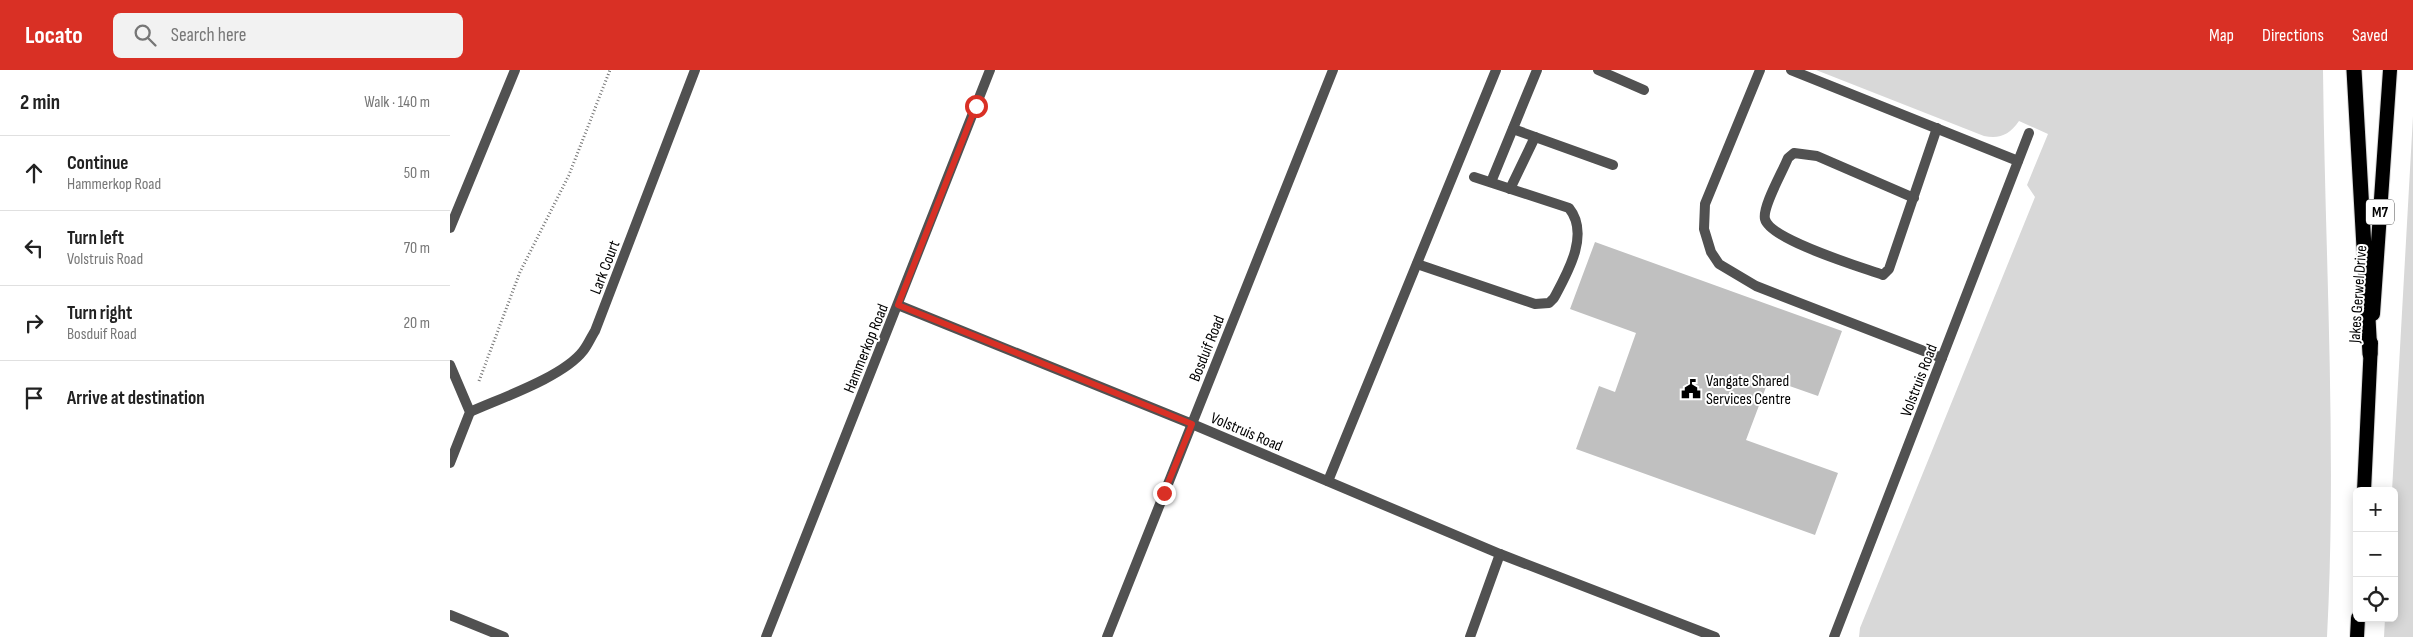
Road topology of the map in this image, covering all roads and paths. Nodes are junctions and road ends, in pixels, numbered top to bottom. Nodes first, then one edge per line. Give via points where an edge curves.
1 (515, 70) edge
2 (610, 70) edge
3 (695, 70) edge
4 (990, 70) edge
5 (1333, 70) edge
6 (1496, 70) edge
7 (1537, 70) edge
8 (1598, 70) edge
9 (1760, 70) edge
10 (1791, 70) edge
11 (2354, 70) edge
12 (2390, 70) edge
13 (1644, 90) dead end
14 (1937, 128) junction
15 (1513, 129) junction
16 (2029, 133) dead end
17 (1535, 138) junction
18 (2018, 161) junction
19 (1613, 165) dead end
20 (1474, 177) dead end
21 (1491, 182) junction
22 (1510, 189) junction
23 (1914, 198) junction
24 (450, 228) edge
25 (1417, 264) junction
26 (898, 305) junction
27 (2370, 354) junction
28 (1942, 358) junction
29 (450, 365) edge
30 (470, 412) junction
31 (1192, 424) junction
32 (450, 463) edge
33 (1328, 481) junction
34 (2364, 487) edge
35 (1500, 554) junction
36 (450, 615) edge
37 (2358, 622) edge
38 (504, 637) edge
39 (766, 637) edge
40 (1107, 637) edge
41 (1470, 637) edge
42 (1715, 637) edge
43 (1834, 637) edge
44 (2357, 637) edge

1 - 24 street
2 - 30 path via 568,175 520,272
3 - 30 street, Lark Court via 598,322 583,351 553,374
4 - 26 street, Hammerkop Road
5 - 31 street, Bosduif Road
6 - 25 street
7 - 15 street
8 - 13 street
9 - 28 street via 1706,204 1704,229 1711,252 1719,264 1756,286
10 - 14 street
11 - 27 highway
12 - 27 highway, Jakes Gerwel Drive / M7
14 - 18 street
14 - 23 street
15 - 17 street
15 - 21 street
16 - 18 street, Volstruis Road
17 - 19 street
17 - 22 street
18 - 28 street, Volstruis Road
20 - 21 street
21 - 22 street
22 - 25 street via 1569,208 1575,215 1579,232 1577,246 1559,290 1549,303 1535,304
23 - 23 street via 1817,156 1794,153 1788,158 1766,208 1765,219 1786,239 1883,275 1889,269
25 - 33 street
26 - 31 street, Volstruis Road
26 - 39 street, Hammerkop Road
27 - 34 highway, Jakes Gerwel Drive / M7
28 - 43 street, Volstruis Road
29 - 30 street
30 - 32 street
31 - 33 street, Volstruis Road
31 - 40 street, Bosduif Road
33 - 35 street, Volstruis Road
35 - 41 street
35 - 42 street, Volstruis Road
36 - 38 street
37 - 44 highway

